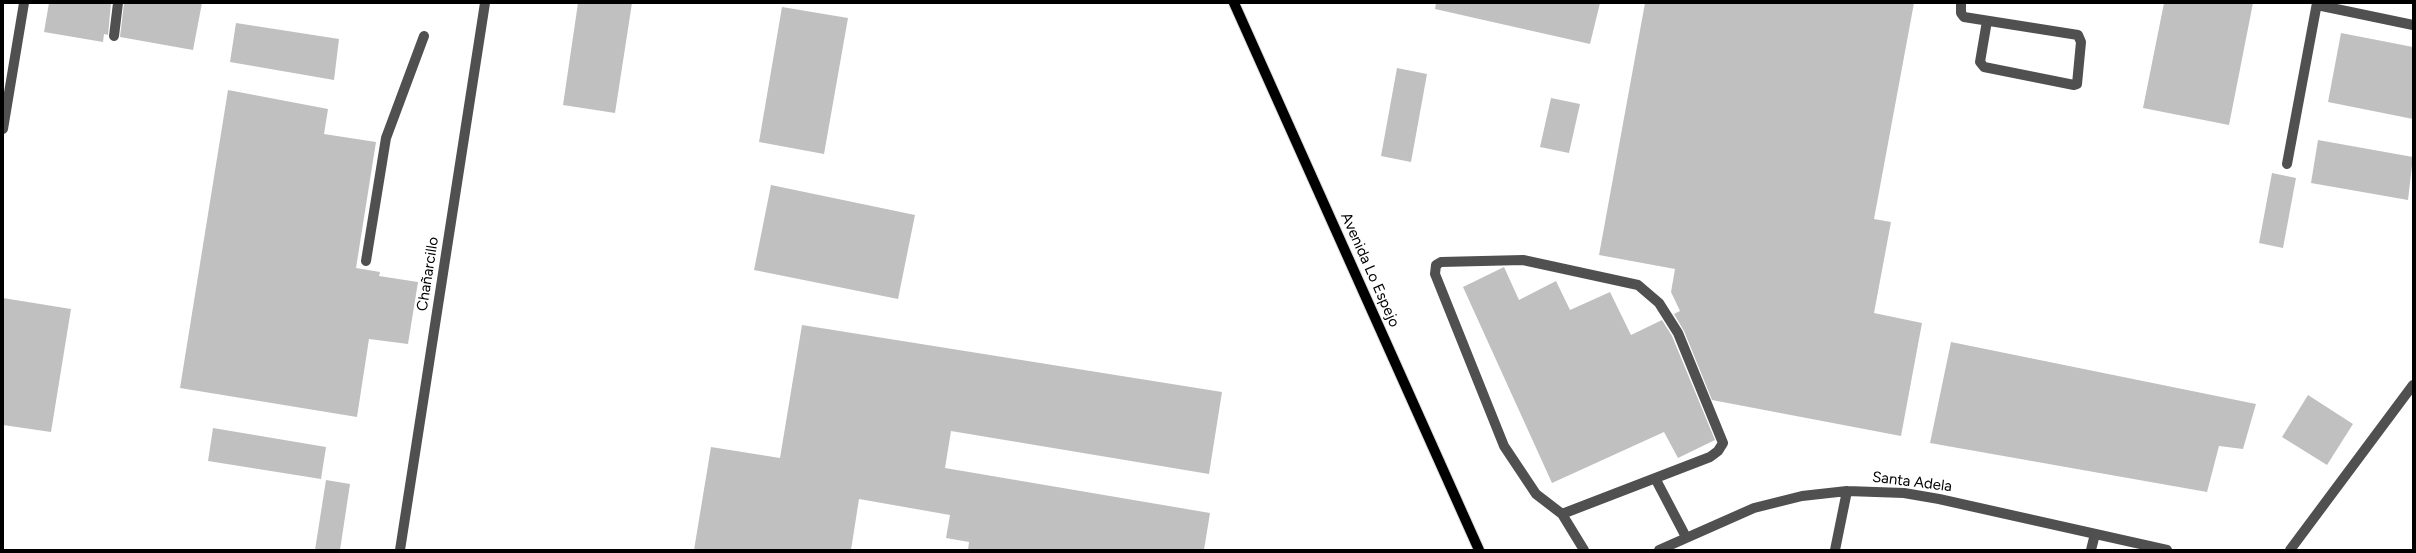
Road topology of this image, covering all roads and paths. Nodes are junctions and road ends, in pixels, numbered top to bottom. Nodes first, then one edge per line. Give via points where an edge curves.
1 (24, 3) edge
2 (118, 3) edge
3 (486, 3) edge
4 (1234, 3) edge
5 (1961, 3) edge
6 (2317, 4) edge
7 (1987, 21) junction
8 (2413, 25) edge
9 (114, 36) dead end
10 (424, 36) dead end
11 (3, 128) edge
12 (2287, 164) dead end
13 (366, 261) dead end
14 (2413, 385) edge
15 (1655, 478) junction
16 (1846, 491) junction
17 (1562, 514) junction
18 (2095, 534) junction
19 (1686, 538) junction
20 (400, 550) edge
21 (1479, 550) edge
22 (1584, 550) edge
23 (1659, 550) edge
24 (1835, 550) edge
25 (2091, 550) edge
26 (2167, 550) edge
27 (2290, 550) edge

1 - 11 street
2 - 9 street
3 - 20 street, Chañarcillo
4 - 21 main road, Avenida Lo Espejo
5 - 7 street via 1960,8 1964,17
6 - 8 street
6 - 12 street
7 - 7 street via 2078,36 2081,42 2077,84 1984,67 1980,62
10 - 13 street via 386,138
14 - 27 street
15 - 17 street
15 - 17 street via 1710,457 1718,452 1723,443 1678,333 1659,303 1638,285 1523,260 1441,262 1436,265 1435,274 1504,446 1536,494
15 - 19 street
16 - 18 street, Santa Adela via 1904,493 1939,498
16 - 19 street, Santa Adela via 1778,501 1731,517
16 - 24 street
17 - 22 street
18 - 25 street
18 - 26 street, Santa Adela
19 - 23 street, Santa Adela

